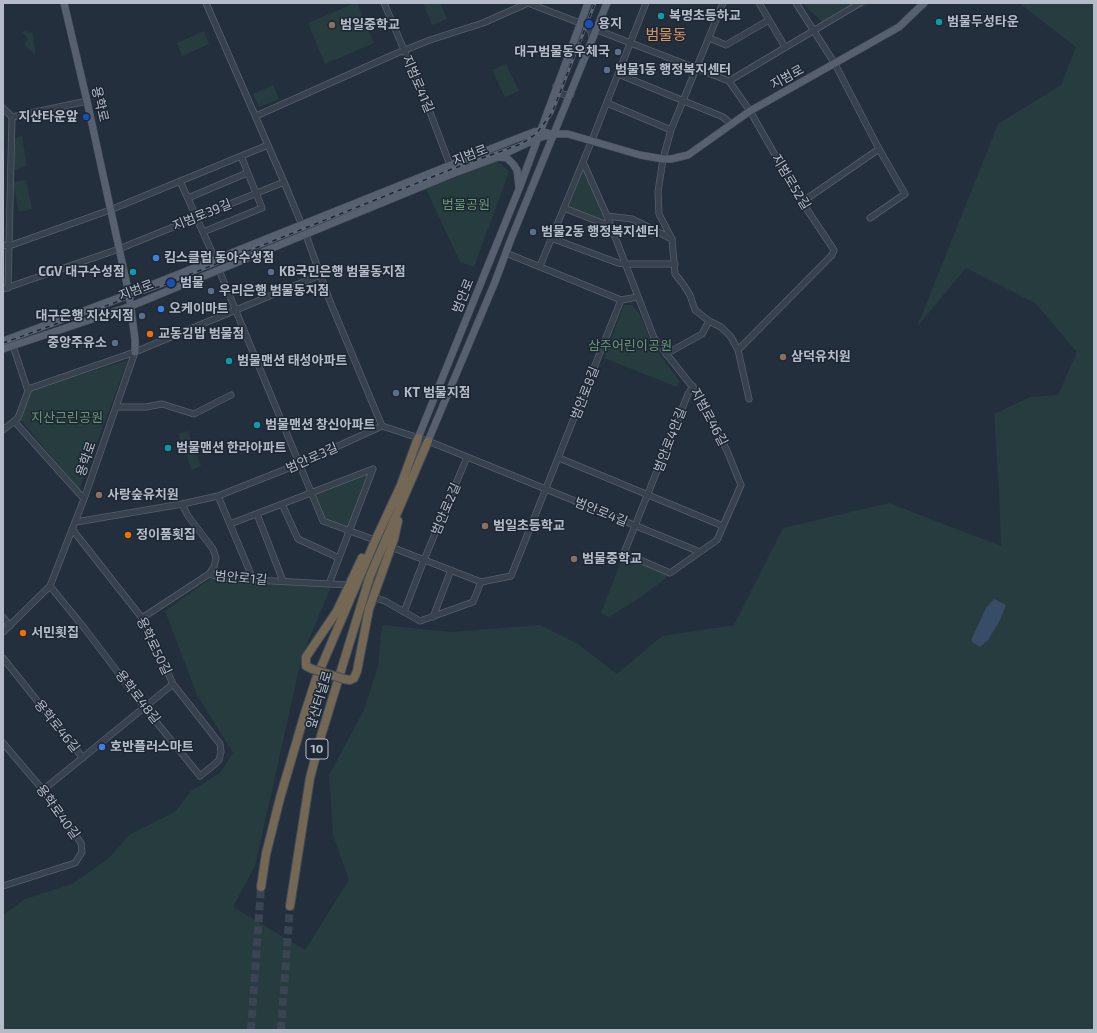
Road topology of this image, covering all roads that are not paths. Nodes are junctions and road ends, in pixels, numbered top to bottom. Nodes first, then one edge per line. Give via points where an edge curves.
1 (64, 3) edge
2 (206, 3) edge
3 (384, 3) edge
4 (588, 3) edge
5 (607, 3) edge
6 (646, 3) edge
7 (723, 3) edge
8 (759, 3) edge
9 (796, 3) edge
10 (860, 3) edge
11 (924, 3) edge
12 (769, 20) junction
13 (580, 23) junction
14 (597, 30) junction
15 (813, 30) junction
16 (709, 38) junction
17 (592, 43) junction
18 (630, 43) junction
19 (785, 47) junction
20 (404, 51) junction
21 (835, 64) junction
22 (696, 68) junction
23 (618, 74) junction
24 (729, 81) junction
25 (556, 86) junction
26 (571, 94) junction
27 (87, 101) junction
28 (683, 101) junction
29 (607, 103) junction
30 (3, 108) edge
31 (750, 112) junction
32 (256, 116) junction
33 (12, 117) junction
34 (731, 124) junction
35 (671, 130) junction
36 (553, 134) junction
37 (539, 135) junction
38 (592, 140) junction
39 (268, 145) junction
40 (879, 149) junction
41 (241, 156) junction
42 (498, 157) junction
43 (663, 159) junction
44 (583, 162) junction
45 (450, 165) junction
46 (248, 173) junction
47 (180, 181) junction
48 (284, 182) junction
49 (519, 189) junction
50 (256, 194) junction
51 (188, 198) junction
52 (802, 202) junction
53 (564, 208) junction
54 (110, 210) junction
55 (607, 216) junction
56 (196, 217) junction
57 (870, 218) dead end
58 (302, 224) junction
59 (610, 224) junction
60 (203, 232) junction
61 (306, 235) junction
62 (552, 238) junction
63 (672, 239) junction
64 (6, 245) edge
65 (119, 248) junction
66 (506, 253) junction
67 (215, 259) junction
68 (626, 264) junction
69 (675, 264) junction
70 (540, 266) junction
71 (220, 270) junction
72 (321, 276) junction
73 (6, 288) edge
74 (129, 294) junction
75 (638, 297) junction
76 (621, 300) junction
77 (131, 306) junction
78 (235, 311) junction
79 (709, 321) junction
80 (3, 341) edge
81 (13, 346) junction
82 (3, 349) edge
83 (738, 350) junction
84 (135, 352) junction
85 (666, 354) junction
86 (693, 386) junction
87 (28, 389) junction
88 (231, 395) dead end
89 (749, 398) dead end
90 (116, 407) junction
91 (14, 421) junction
92 (382, 426) junction
93 (3, 430) edge
94 (418, 438) junction
95 (428, 441) junction
96 (467, 457) junction
97 (559, 458) junction
98 (299, 464) junction
99 (401, 485) junction
100 (546, 490) junction
101 (311, 493) junction
102 (218, 496) junction
103 (649, 496) junction
104 (404, 497) junction
105 (84, 499) junction
106 (182, 504) junction
107 (282, 504) junction
108 (256, 514) junction
109 (76, 522) junction
110 (230, 524) junction
111 (636, 526) junction
112 (723, 526) junction
113 (72, 529) junction
114 (349, 532) junction
115 (372, 539) junction
116 (391, 547) junction
117 (700, 552) junction
118 (339, 558) junction
119 (424, 560) junction
120 (451, 570) junction
121 (209, 574) junction
122 (253, 579) junction
123 (283, 581) junction
124 (481, 582) junction
125 (329, 584) junction
126 (349, 585) junction
127 (50, 586) junction
128 (353, 594) joint
129 (363, 597) joint
130 (373, 597) junction
131 (404, 612) junction
132 (3, 617) edge
133 (434, 617) junction
134 (142, 618) junction
135 (10, 626) junction
136 (3, 632) edge
137 (3, 658) edge
138 (173, 684) junction
139 (145, 708) junction
140 (3, 743) edge
141 (220, 744) joint
142 (83, 758) junction
143 (43, 790) junction
144 (3, 886) edge
145 (261, 887) tunnel mouth
146 (290, 906) tunnel mouth

1 - 27 main road, 용학로
2 - 32 street
3 - 20 street, 지범로41길
4 - 13 main road, 범안로 / 10
5 - 14 main road
6 - 18 street
7 - 16 street
8 - 12 street
9 - 15 street
10 - 15 street
11 - 21 main road, 지범로 via 899,27
12 - 16 street via 726,45
12 - 19 street
13 - 17 street via 591,32
13 - 20 street via 528,3 483,23
13 - 25 main road, 범안로 / 10
14 - 17 main road, 범안로
14 - 18 street
15 - 19 street
15 - 21 street
16 - 22 street
17 - 26 main road, 범안로
18 - 22 street
18 - 23 street
19 - 24 street
20 - 32 street
20 - 45 street, 지범로41길
21 - 31 main road, 지범로
21 - 40 street
22 - 24 street
22 - 28 street
23 - 28 street
23 - 29 street
24 - 31 street, 지범로52길
25 - 26 street via 562,94
25 - 37 main road, 범안로 / 10
26 - 36 main road, 범안로
27 - 33 street
27 - 54 main road, 용학로
28 - 34 street via 723,117
28 - 35 street
29 - 35 street
29 - 38 street
30 - 33 street
31 - 34 main road, 지범로
31 - 52 street, 지범로52길
32 - 39 street
33 - 64 street
34 - 43 main road, 지범로 via 688,155
35 - 43 street
36 - 37 main road, 지범로
36 - 38 main road, 지범로 via 568,134
36 - 66 main road, 범안로 / 10
37 - 42 main road, 지범로
37 - 45 main road via 534,132
37 - 49 main road, 범안로 / 10
38 - 43 main road, 지범로 via 640,155
38 - 44 street
39 - 41 street
39 - 48 street
40 - 52 street
40 - 57 street via 905,194
41 - 46 street
41 - 47 street
42 - 49 main road via 507,158 517,170
42 - 61 main road, 지범로
43 - 63 street via 658,192 659,214
44 - 53 street
44 - 55 street, 지범로46길
45 - 58 main road
46 - 50 street
46 - 51 street
47 - 51 street
47 - 54 street
48 - 50 street, 지범로39길
48 - 58 street
49 - 94 main road, 범안로 / 10
50 - 56 street, 지범로39길
50 - 60 street via 262,208
51 - 56 street
52 - 83 street, 지범로52길 via 834,250 832,255
53 - 59 street
53 - 62 street
54 - 64 street
54 - 65 main road, 용학로
55 - 59 street, 지범로46길
55 - 63 street via 632,219
56 - 60 street
56 - 65 street, 지범로39길
58 - 61 street
58 - 67 main road
59 - 68 street, 지범로46길
60 - 67 street
61 - 71 main road, 지범로
61 - 72 street
62 - 68 street
62 - 70 street
63 - 69 street
64 - 73 street
65 - 73 street
65 - 74 main road, 용학로
66 - 70 street
66 - 95 main road, 범안로 / 10
67 - 74 main road
68 - 69 street
68 - 75 street, 지범로46길
69 - 79 street via 674,274 684,284 695,310
70 - 76 street
71 - 77 main road, 지범로
71 - 78 street
72 - 78 street
72 - 92 street
74 - 77 main road, 용학로
74 - 80 main road
75 - 76 street
75 - 85 street, 지범로46길 via 654,338
76 - 97 street, 범안로8길
77 - 81 main road, 지범로
77 - 84 main road, 용학로
78 - 84 street
78 - 98 street
79 - 83 street via 721,327 731,337
79 - 85 street via 702,334
81 - 82 main road, 지범로
81 - 87 street
83 - 89 street
84 - 87 street
84 - 90 street, 용학로
85 - 86 street, 지범로46길
86 - 103 street, 범안로4안길
86 - 112 street, 지범로46길 via 714,421 741,485
87 - 91 street via 18,418
88 - 90 street via 194,414 162,404
90 - 105 street, 용학로
91 - 93 street
91 - 105 street
92 - 94 street
92 - 98 street, 범안로3길
94 - 95 street
94 - 99 highway, 범안로 / 10
95 - 96 street, 범안로4길
95 - 104 highway, 범안로 / 10
96 - 100 street, 범안로4길
96 - 119 street, 범안로2길
97 - 100 street, 범안로8길
97 - 103 street
98 - 101 street
98 - 102 street, 범안로3길
99 - 115 highway
99 - 128 highway, 범안로 / 10
100 - 111 street, 범안로4길
100 - 124 street via 511,576
101 - 107 street
101 - 114 street via 323,521
101 - 114 street via 373,469
102 - 106 street, 범안로3길
102 - 110 street
103 - 111 street, 범안로4안길
103 - 112 street
104 - 116 highway
104 - 129 highway, 범안로 / 10
105 - 109 street, 용학로
106 - 109 street, 범안로3길
106 - 121 street via 213,549 216,558
107 - 108 street
107 - 118 street via 298,539
108 - 110 street
108 - 123 street
109 - 113 street, 용학로
110 - 122 street
111 - 117 street, 범안로4길
111 - 117 street, 범안로4안길 via 624,553 670,573
112 - 117 street via 717,540
113 - 127 street, 용학로
113 - 134 street, 용학로50길
114 - 115 street
114 - 118 street
115 - 126 highway
116 - 119 street
116 - 130 highway
118 - 125 street
119 - 120 street
119 - 131 street, 범안로2길
120 - 124 street
120 - 133 street
121 - 122 street, 범안로1길
121 - 134 street, 범안로1길
122 - 123 street, 범안로1길
123 - 125 street, 범안로1길
124 - 133 street via 473,602
125 - 126 street, 범안로1길
126 - 130 highway, bridge via 337,611 306,657 306,666 344,679 354,678
127 - 135 street, 용학로
127 - 139 street, 용학로48길
128 - 145 highway, 앞산터널로 / 10 via 316,679 299,729 266,854
129 - 146 highway, 앞산터널로 / 10 via 310,778
130 - 131 street
131 - 133 street via 420,621
132 - 135 street
134 - 138 street, 용학로50길
135 - 136 street, 용학로
137 - 142 street, 용학로46길
138 - 139 street, 용학로46길
138 - 141 street, 용학로50길
139 - 141 street, 용학로48길 via 200,776 219,760
139 - 142 street, 용학로46길
140 - 143 street, 용학로40길
142 - 143 street
143 - 144 street, 용학로40길 via 81,843 82,852 75,863

